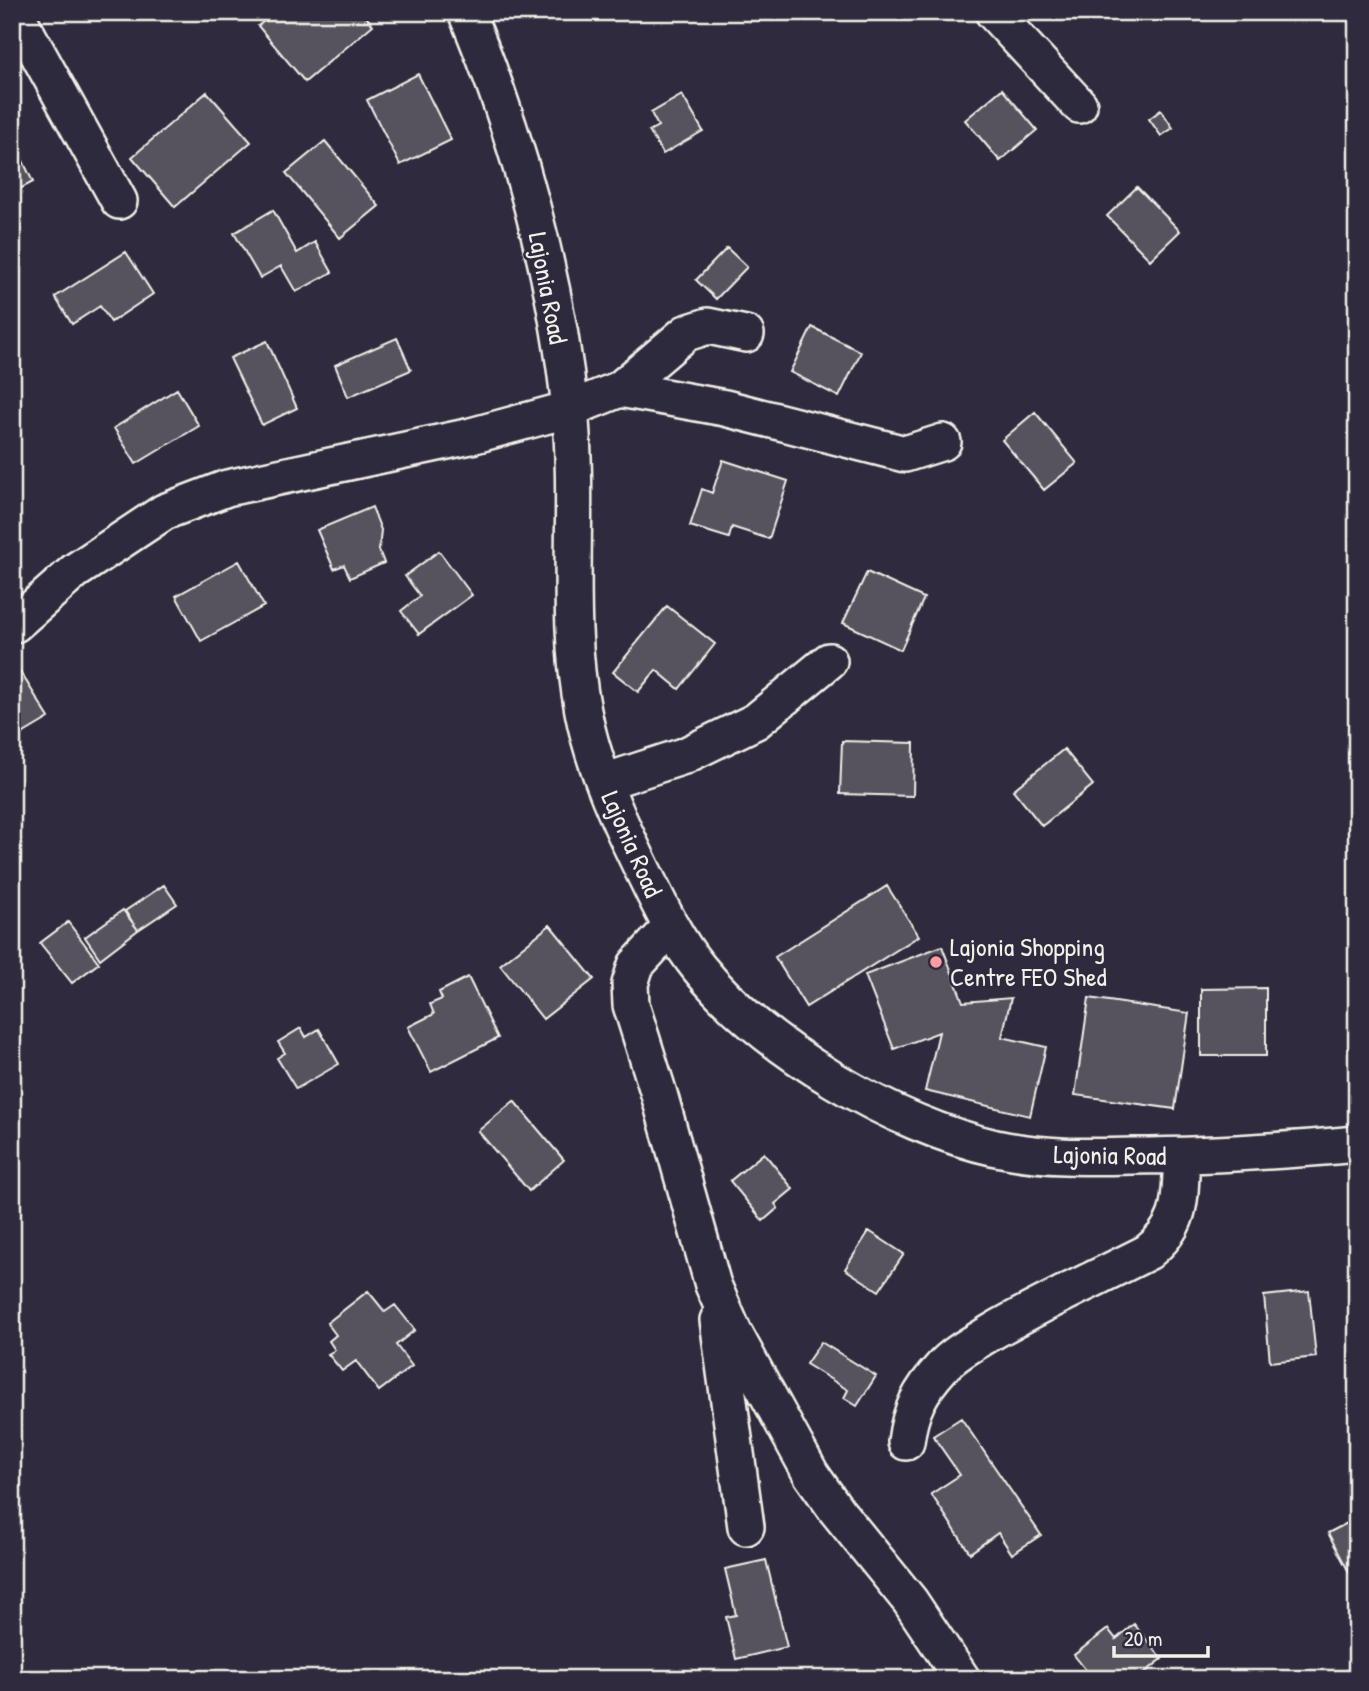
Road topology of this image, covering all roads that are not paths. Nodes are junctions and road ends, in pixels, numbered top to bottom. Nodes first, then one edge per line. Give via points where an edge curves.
1 (15, 12) edge
2 (466, 12) edge
3 (993, 12) edge
4 (1079, 105) dead end
5 (119, 201) dead end
6 (746, 334) dead end
7 (620, 388) junction
8 (570, 409) junction
9 (943, 442) dead end
10 (15, 624) dead end
11 (829, 661) dead end
12 (604, 782) junction
13 (671, 927) junction
14 (1357, 1144) edge
15 (1182, 1156) junction
16 (713, 1285) junction
17 (906, 1443) dead end
18 (746, 1527) dead end
19 (962, 1679) edge

1 - 5 street
2 - 8 street, Lajonia Road via 493,80 536,226
3 - 4 street
6 - 7 street via 708,326 686,333
7 - 8 street
7 - 9 street via 725,408 905,454
8 - 10 street via 471,436 227,488 164,512 75,571
8 - 12 street, Lajonia Road via 576,500 577,666 582,709
11 - 12 street via 756,721 684,756
12 - 13 street, Lajonia Road
13 - 15 street, Lajonia Road via 700,970 786,1049 840,1084 920,1124 996,1148 1065,1157
13 - 16 street via 636,965 630,984 631,1005
14 - 15 street, Lajonia Road
15 - 17 street via 1176,1220 1164,1239 1148,1252 1018,1317 943,1365 909,1417
16 - 18 street
16 - 19 street via 811,1474 910,1601

